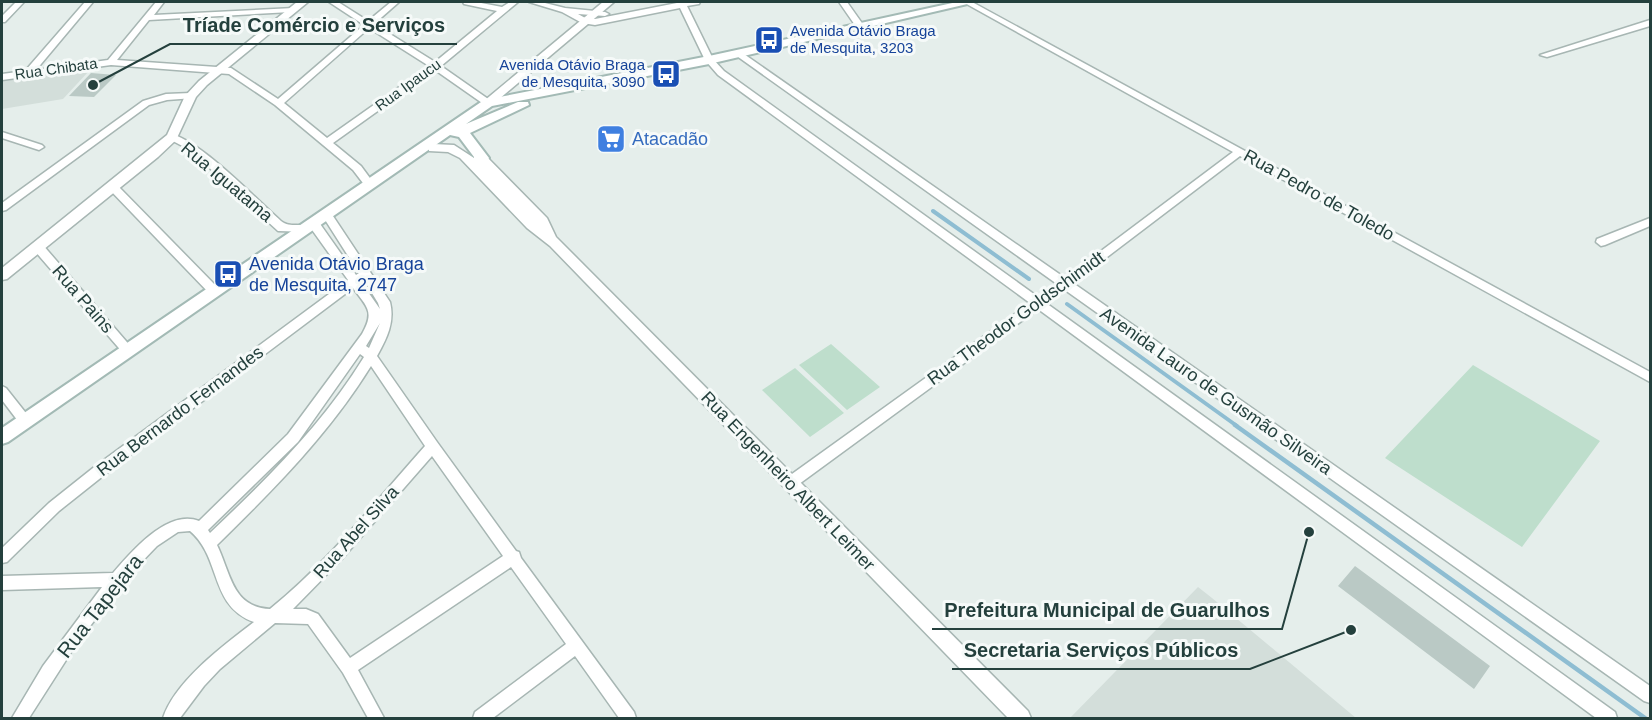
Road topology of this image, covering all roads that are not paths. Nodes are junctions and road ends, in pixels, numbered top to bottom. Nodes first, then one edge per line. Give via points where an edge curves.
1 (20, 2) edge
2 (89, 2) edge
3 (160, 2) edge
4 (303, 2) edge
5 (333, 2) edge
6 (395, 2) edge
7 (467, 2) edge
8 (514, 2) edge
9 (533, 2) edge
10 (609, 2) edge
11 (696, 2) edge
12 (843, 2) edge
13 (969, 2) edge
14 (983, 2) edge
15 (682, 4) junction
16 (291, 10) junction
17 (503, 10) junction
18 (988, 13) junction
19 (590, 17) junction
20 (147, 18) junction
21 (2, 20) edge
22 (1650, 23) edge
23 (370, 24) junction
24 (860, 26) junction
25 (1544, 55) dead end
26 (751, 57) junction
27 (111, 62) junction
28 (712, 64) junction
29 (435, 66) junction
30 (219, 68) junction
31 (29, 72) junction
32 (2, 76) edge
33 (768, 91) junction
34 (556, 92) junction
35 (190, 96) junction
36 (278, 103) junction
37 (488, 103) junction
38 (462, 129) junction
39 (2, 135) edge
40 (172, 137) junction
41 (327, 143) junction
42 (436, 143) junction
43 (39, 147) dead end
44 (1240, 152) junction
45 (482, 158) junction
46 (357, 168) junction
47 (383, 177) junction
48 (370, 185) junction
49 (113, 188) junction
50 (2, 208) edge
51 (327, 215) junction
52 (1650, 222) edge
53 (310, 226) junction
54 (282, 228) junction
55 (1601, 242) dead end
56 (555, 243) junction
57 (281, 246) junction
58 (38, 247) junction
59 (366, 273) junction
60 (2, 275) edge
61 (355, 281) junction
62 (1063, 285) junction
63 (214, 291) junction
64 (1037, 304) junction
65 (128, 351) junction
66 (365, 351) junction
67 (1650, 377) edge
68 (2, 391) edge
69 (25, 421) junction
70 (2, 437) edge
71 (432, 446) junction
72 (790, 483) junction
73 (199, 530) junction
74 (210, 544) junction
75 (2, 557) edge
76 (514, 557) junction
77 (117, 580) junction
78 (2, 583) edge
79 (277, 615) junction
80 (576, 646) junction
81 (348, 668) junction
82 (1650, 695) edge
83 (20, 718) edge
84 (171, 718) edge
85 (376, 718) edge
86 (481, 718) edge
87 (628, 718) edge
88 (1021, 718) edge
89 (1609, 718) edge

1 - 21 street
2 - 31 street
3 - 20 street
4 - 16 street
5 - 23 street
6 - 23 street
7 - 17 street
8 - 17 street, Rua Ipaucu
9 - 19 street
10 - 19 street
11 - 15 street
12 - 24 street
13 - 18 street, Rua Pedro de Toledo
13 - 24 main road
14 - 18 street
15 - 19 street via 595,22
15 - 28 street
16 - 20 street
16 - 30 street
17 - 29 street, Rua Ipaucu
18 - 44 street, Rua Pedro de Toledo
19 - 37 street
20 - 27 street
22 - 25 street
23 - 29 street
23 - 36 street
24 - 26 main road
26 - 28 main road via 738,54
26 - 33 street, Avenida Lauro de Gusmão Silveira
27 - 30 street, Rua Chibata
27 - 31 street, Rua Chibata
28 - 33 street, Avenida Lauro de Gusmão Silveira
28 - 34 main road via 693,63
29 - 37 street
29 - 41 street, Rua Ipaucu
30 - 35 street
30 - 36 street via 238,75
31 - 32 street, Rua Chibata
33 - 62 street, Avenida Lauro de Gusmão Silveira
33 - 64 street, Avenida Lauro de Gusmão Silveira
34 - 37 main road
34 - 38 main road
35 - 40 street
35 - 50 street via 146,103
36 - 41 street
37 - 38 main road
37 - 42 main road
38 - 42 main road
38 - 45 main road
39 - 43 street
40 - 49 street
40 - 54 street, Rua Iguatama via 193,148
41 - 46 street
42 - 45 street, Rua Engenheiro Albert Leimer via 467,147
42 - 47 main road
42 - 56 street, Rua Engenheiro Albert Leimer via 464,155 532,225
44 - 62 street, Rua Theodor Goldschimidt
44 - 67 street, Rua Pedro de Toledo
45 - 56 street, Rua Engenheiro Albert Leimer via 542,221
46 - 47 street
46 - 48 street
47 - 48 main road
48 - 51 main road
49 - 58 street
49 - 63 street
51 - 53 main road
51 - 59 street
52 - 55 street
53 - 54 street, Rua Iguatama
53 - 57 main road
53 - 61 street
54 - 57 street, Rua Iguatama
56 - 72 street, Rua Engenheiro Albert Leimer
57 - 63 main road
58 - 60 street
58 - 65 street, Rua Pains
59 - 61 street, Rua Bernardo Fernandes
59 - 66 street via 379,292 387,315 381,336
61 - 66 street via 375,315
61 - 75 street, Rua Bernardo Fernandes via 98,472
62 - 64 street, Rua Theodor Goldschimidt
62 - 82 street, Avenida Lauro de Gusmão Silveira
63 - 65 main road
64 - 72 street, Rua Theodor Goldschimidt
64 - 89 street, Avenida Lauro de Gusmão Silveira
65 - 69 main road
66 - 71 street
66 - 73 street via 293,438
66 - 74 street via 345,398 310,444
68 - 69 street
69 - 70 main road
71 - 76 street
71 - 79 street, Rua Abel Silva via 313,581
72 - 88 street, Rua Engenheiro Albert Leimer
73 - 74 street
73 - 77 street, Rua Tapejara via 191,524 177,523 161,534
74 - 79 street via 235,601 245,612
76 - 80 street
76 - 81 street
77 - 78 street
77 - 83 street, Rua Tapejara via 82,623
79 - 81 street via 313,619
79 - 84 street, Rua Abel Silva via 220,658 194,684
80 - 86 street
80 - 87 street
81 - 85 street

